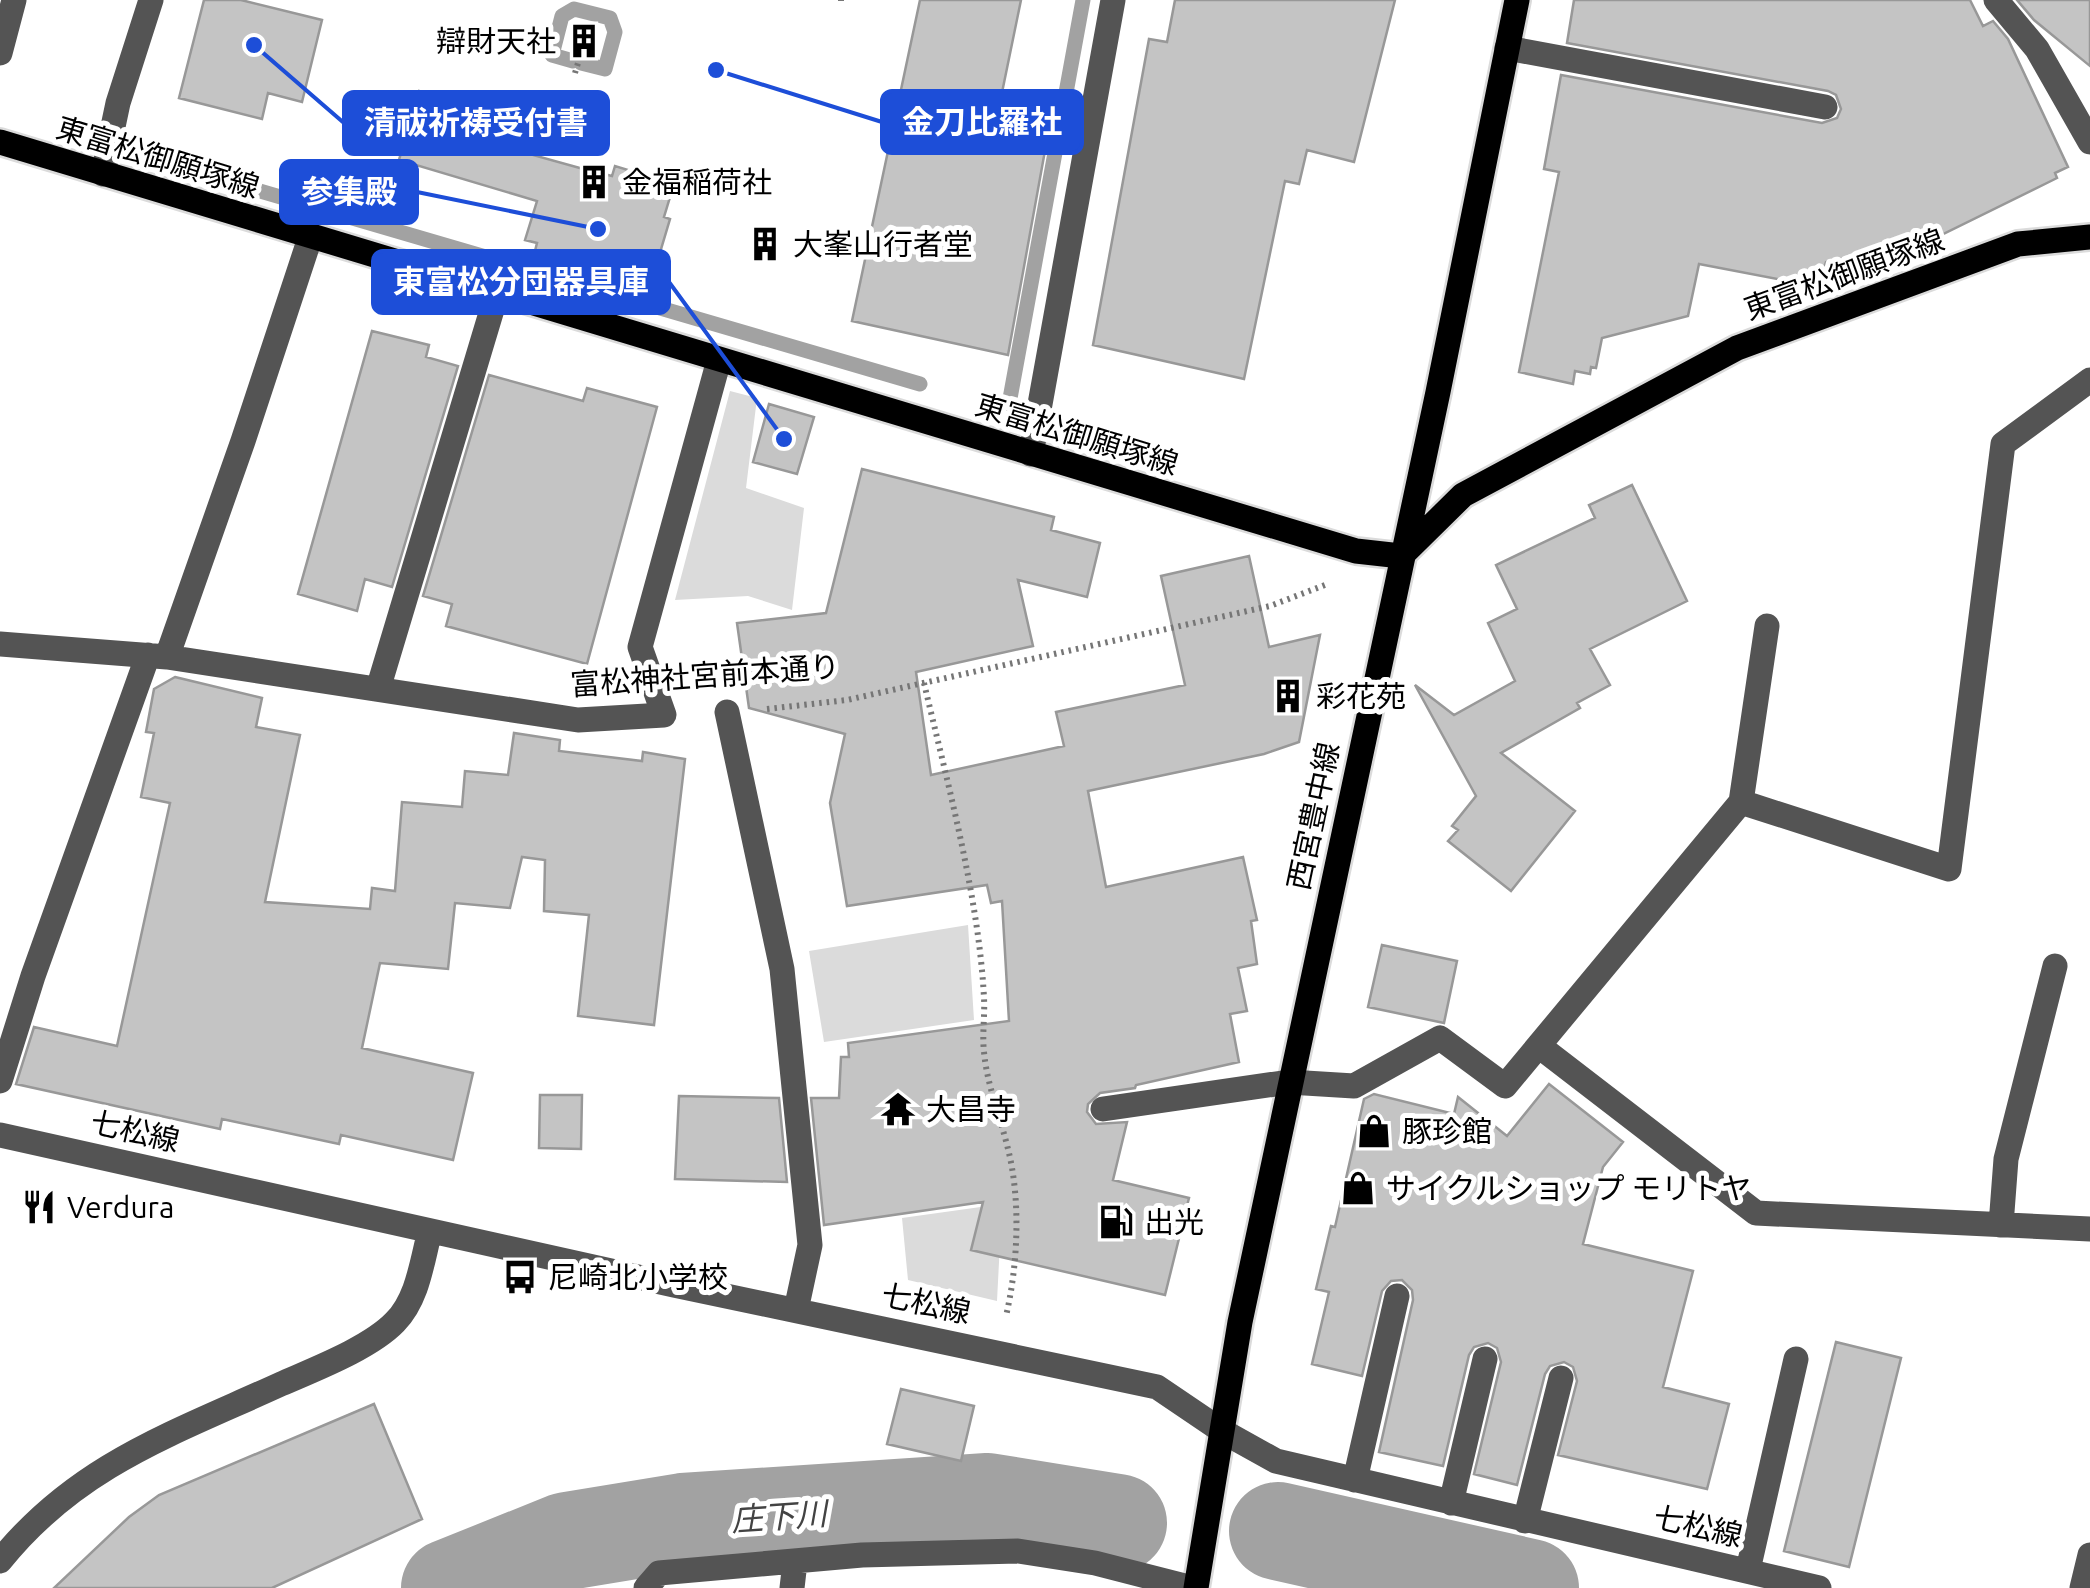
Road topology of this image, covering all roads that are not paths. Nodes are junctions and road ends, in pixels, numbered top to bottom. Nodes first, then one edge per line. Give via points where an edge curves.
1 (14, 0) edge
2 (151, 0) edge
3 (1113, 0) edge
4 (1517, 0) edge
5 (1996, 0) edge
6 (1507, 48) junction
7 (0, 53) edge
8 (1825, 107) dead end
9 (0, 142) edge
10 (2090, 142) edge
11 (103, 174) junction
12 (2090, 237) edge
13 (310, 238) junction
14 (497, 293) junction
15 (719, 360) junction
16 (2090, 380) edge
17 (1031, 454) junction
18 (1401, 556) junction
19 (1767, 626) dead end
20 (0, 644) edge
21 (158, 656) junction
22 (378, 689) junction
23 (727, 712) road end
24 (1741, 802) junction
25 (2055, 966) dead end
26 (1538, 1046) junction
27 (0, 1081) edge
28 (1289, 1082) junction
29 (1103, 1109) dead end
30 (0, 1134) edge
31 (2001, 1225) junction
32 (2090, 1229) edge
33 (430, 1230) junction
34 (1397, 1296) dead end
35 (796, 1310) junction
36 (1485, 1359) dead end
37 (1796, 1359) dead end
38 (1561, 1378) dead end
39 (1222, 1431) junction
40 (1355, 1480) junction
41 (1450, 1503) junction
42 (1525, 1520) junction
43 (2090, 1555) edge
44 (0, 1560) edge
45 (796, 1562) junction
46 (1748, 1570) junction
47 (646, 1588) edge
48 (792, 1588) edge
49 (1195, 1588) edge
50 (1818, 1588) edge
51 (2082, 1588) edge

1 - 7 street
2 - 11 street
3 - 17 street
4 - 6 main road, 西宮豊中線
5 - 10 street via 2037,49
6 - 8 street
6 - 18 main road, 西宮豊中線
9 - 11 main road, 東富松御願塚線
11 - 13 main road, 東富松御願塚線
12 - 18 main road, 東富松御願塚線 via 2018,244 1737,348 1464,495
13 - 14 main road, 東富松御願塚線
13 - 21 street
14 - 15 main road, 東富松御願塚線
14 - 22 street
15 - 17 main road, 東富松御願塚線
15 - 22 street, 富松神社宮前本通り via 640,647 664,715 578,720
16 - 24 street via 2003,444 1949,870
17 - 18 main road, 東富松御願塚線 via 1356,550
18 - 28 main road, 西宮豊中線
19 - 24 street
20 - 21 street, 富松神社宮前本通り
21 - 22 street, 富松神社宮前本通り
21 - 27 street
23 - 35 street via 782,969 810,1245
24 - 26 street
25 - 31 street via 2006,1159
26 - 28 street via 1505,1086 1440,1038 1354,1086
26 - 31 street via 1756,1214
28 - 29 street
28 - 39 main road, 西宮豊中線
30 - 33 street, 七松線
31 - 32 street
33 - 35 street, 七松線
33 - 44 street via 408,1304 396,1322 313,1370 123,1455 69,1492
34 - 40 street
35 - 39 street, 七松線 via 1158,1387
36 - 41 street
37 - 46 street
38 - 42 street
39 - 40 street, 七松線 via 1276,1461
39 - 49 main road, 西宮豊中線
40 - 41 street, 七松線
41 - 42 street, 七松線
42 - 46 street, 七松線
43 - 51 street
45 - 47 street via 659,1573
45 - 48 street
45 - 49 street via 1018,1551
46 - 50 street, 七松線

